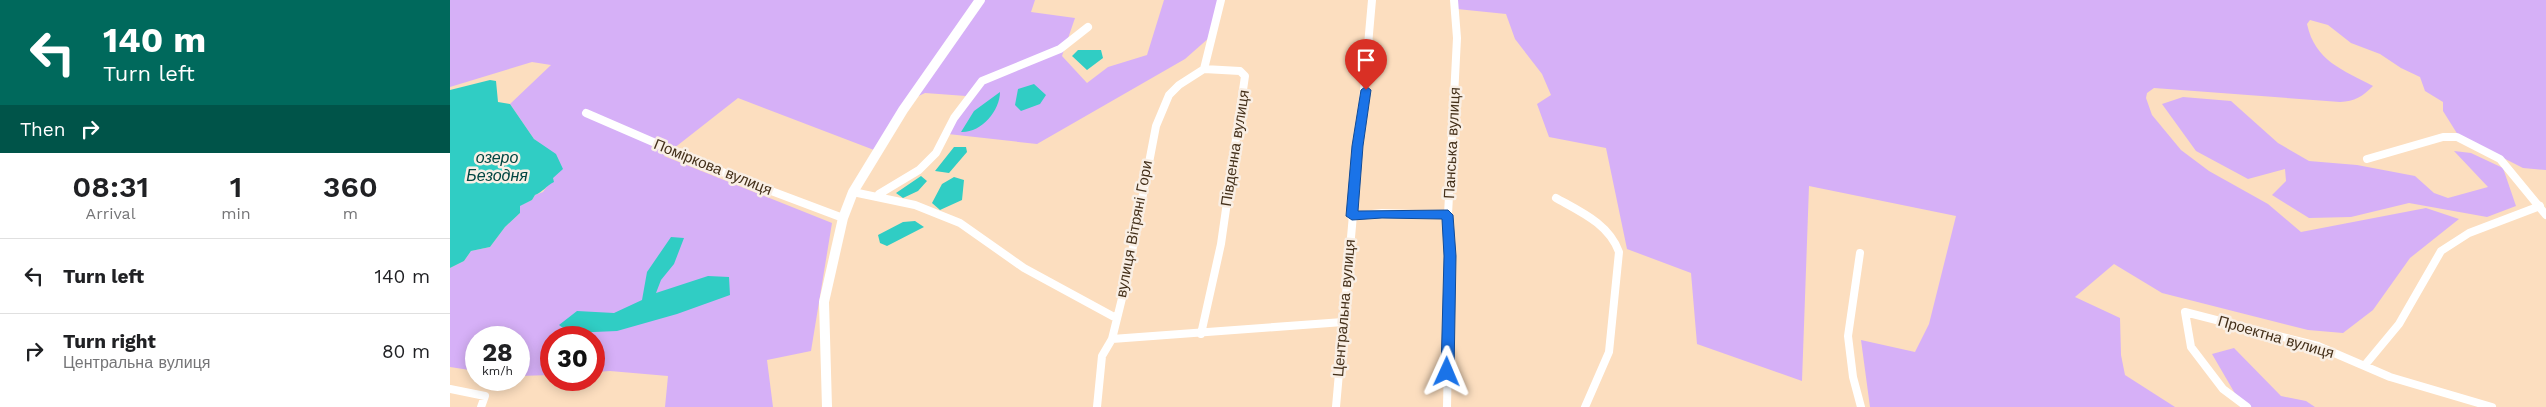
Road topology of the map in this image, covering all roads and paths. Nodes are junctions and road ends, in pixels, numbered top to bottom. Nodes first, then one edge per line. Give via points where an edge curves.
1 (980, 0) edge
2 (1220, 0) edge
3 (1372, 0) edge
4 (1454, 0) edge
5 (1088, 27) dead end
6 (1204, 69) junction
7 (586, 113) dead end
8 (2366, 159) dead end
9 (853, 192) junction
10 (879, 194) junction
11 (1556, 198) dead end
12 (2540, 206) junction
13 (1448, 215) junction
14 (2546, 215) edge
15 (1352, 216) junction
16 (842, 218) junction
17 (1860, 253) dead end
18 (1116, 318) junction
19 (1343, 322) junction
20 (1201, 334) junction
21 (1112, 339) junction
22 (2365, 365) junction
23 (450, 389) edge
24 (481, 407) edge
25 (828, 407) edge
26 (1097, 407) edge
27 (1336, 407) edge
28 (1447, 407) edge
29 (1585, 407) edge
30 (1861, 407) edge
31 (2247, 407) edge
32 (2492, 407) edge

1 - 9 street via 903,110
2 - 6 street
3 - 15 street, Центральна вулиця
4 - 13 street, Панська вулиця via 1457,38
5 - 10 street via 1060,49 992,75 982,82 954,118 936,152 919,170
6 - 18 street, вулиця Вітряні Гори via 1169,95 1156,126
6 - 20 street, Південна вулиця via 1240,71 1245,76 1221,244
7 - 16 street, Поміркова вулиця via 734,177
8 - 12 street via 2457,137 2500,159
9 - 10 street
9 - 16 street
10 - 18 street via 945,216 972,230 1032,272
11 - 29 street via 1609,233 1617,241 1619,252 1609,352
12 - 14 street
12 - 22 street via 2469,233 2441,251 2399,324
13 - 15 street via 1382,213
13 - 28 street, Панська вулиця
15 - 19 street, Центральна вулиця
16 - 25 street via 824,302
17 - 30 street via 1848,336
18 - 21 street, вулиця Вітряні Гори
19 - 20 street
19 - 27 street, Центральна вулиця
20 - 21 street
21 - 26 street, вулиця Вітряні Гори via 1102,356
22 - 31 street, Проектна вулиця via 2318,346 2185,312 2191,348 2223,389
22 - 32 street, Проектна вулиця via 2408,383
23 - 24 street via 486,396

